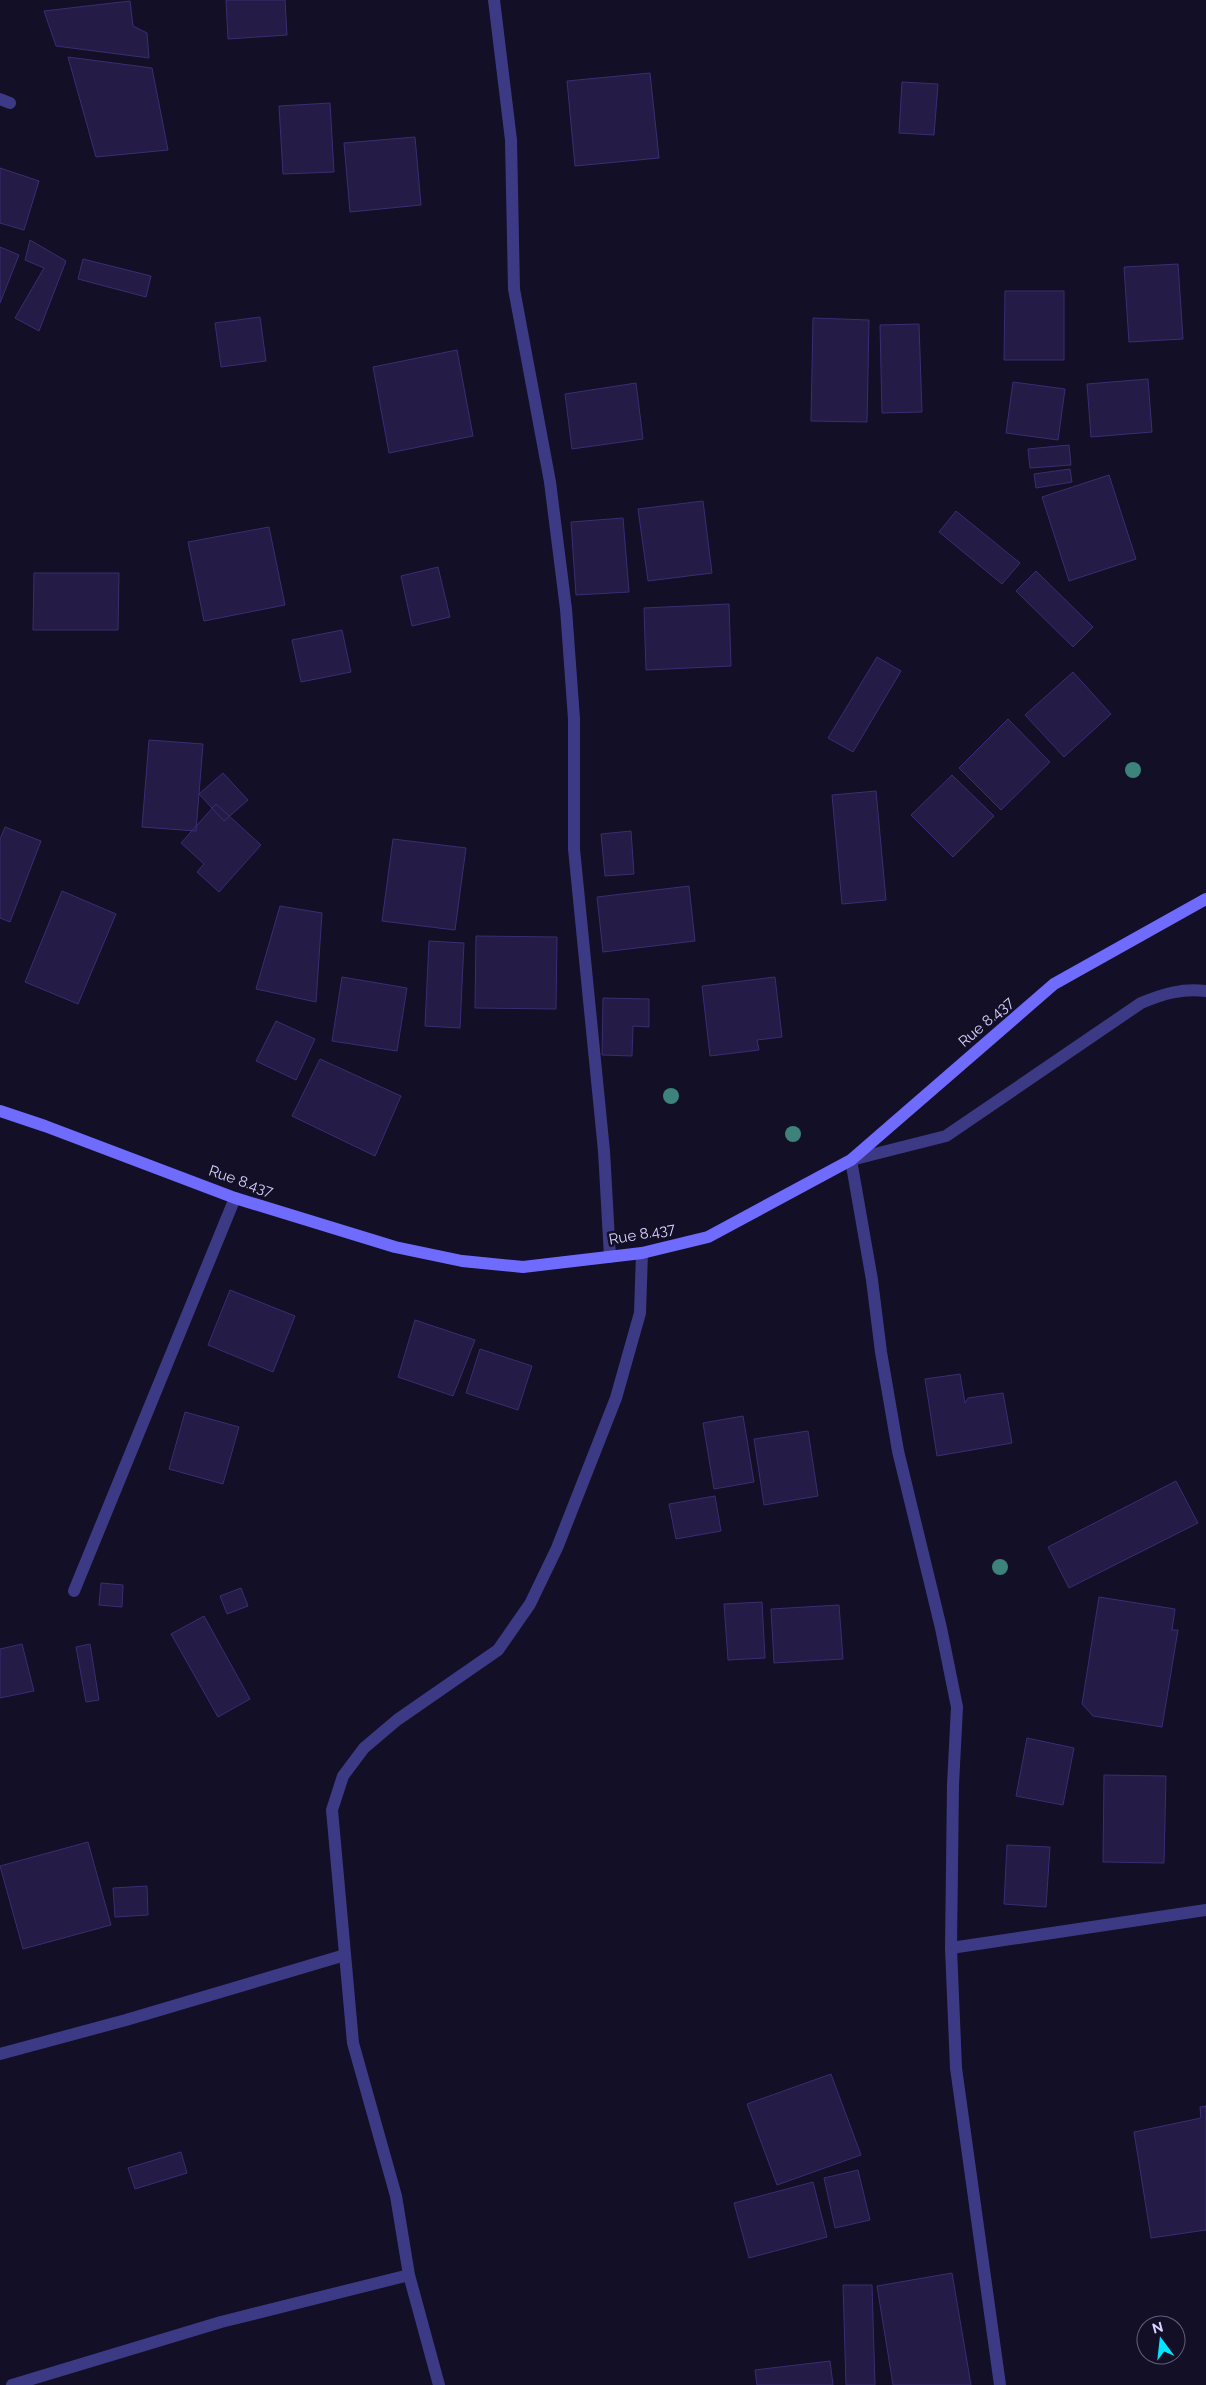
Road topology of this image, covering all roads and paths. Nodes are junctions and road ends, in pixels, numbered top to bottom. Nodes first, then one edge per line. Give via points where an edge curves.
1 (494, 0) edge
2 (1206, 899) edge
3 (1206, 991) edge
4 (0, 1111) edge
5 (850, 1160) junction
6 (235, 1198) junction
7 (642, 1253) junction
8 (610, 1257) junction
9 (74, 1591) dead end
10 (1206, 1910) edge
11 (951, 1948) junction
12 (345, 1955) junction
13 (0, 2054) edge
14 (409, 2275) junction
15 (12, 2385) edge
16 (439, 2385) edge
17 (1000, 2385) edge

1 - 8 street via 511,140 514,289 550,482 566,609 574,719 574,850 604,1151
2 - 5 main road, Rue 8.437 via 1054,984
3 - 5 street via 1194,989 1166,993 1142,1003 946,1136
4 - 6 main road, Rue 8.437
5 - 7 main road, Rue 8.437 via 708,1237
5 - 11 street via 867,1246 898,1451 957,1707
6 - 8 main road, Rue 8.437 via 395,1247 462,1260 523,1267
6 - 9 street
7 - 8 main road, Rue 8.437
7 - 12 street via 640,1313 616,1398 557,1548 530,1604 498,1650 397,1720 364,1748 343,1776 332,1810
10 - 11 street
11 - 17 street via 956,2068
12 - 13 street
12 - 14 street via 353,2043 396,2196
14 - 15 street via 221,2322
14 - 16 street

